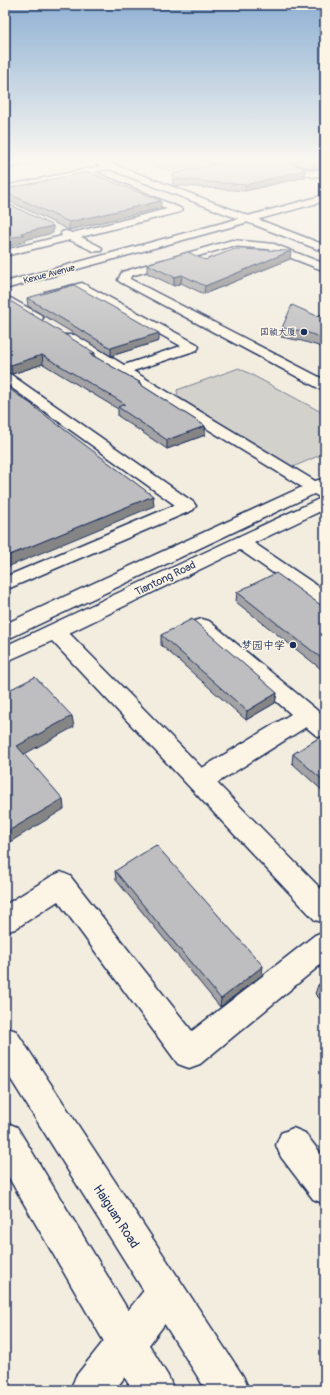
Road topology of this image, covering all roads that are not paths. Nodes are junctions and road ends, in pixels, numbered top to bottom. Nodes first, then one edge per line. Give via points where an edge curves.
1 (115, 225) edge
2 (191, 225) edge
3 (214, 225) edge
4 (271, 225) edge
5 (285, 225) edge
6 (58, 230) edge
7 (71, 236) junction
8 (325, 240) edge
9 (120, 243) dead end
10 (325, 248) edge
11 (134, 250) junction
12 (5, 253) edge
13 (82, 253) dead end
14 (161, 264) junction
15 (325, 268) edge
16 (5, 286) edge
17 (8, 303) edge
18 (122, 370) junction
19 (5, 377) edge
20 (325, 386) edge
21 (322, 491) edge
22 (241, 542) junction
23 (5, 584) edge
24 (325, 600) edge
25 (202, 626) edge
26 (55, 631) junction
27 (5, 632) edge
28 (5, 655) edge
29 (307, 715) junction
30 (325, 730) edge
31 (200, 781) junction
32 (325, 910) edge
33 (5, 920) edge
34 (325, 944) edge
35 (5, 1042) edge
36 (5, 1139) edge
37 (293, 1145) dead end
38 (325, 1187) edge
39 (166, 1292) junction
40 (126, 1344) junction
41 (90, 1390) edge
42 (154, 1390) edge
43 (229, 1390) edge

1 - 7 street
2 - 9 street
3 - 11 street, Kexue Avenue
4 - 10 street
5 - 8 street
6 - 7 street
7 - 12 street
7 - 13 street, Kexue Avenue via 101,248
11 - 14 street
11 - 16 street, Kexue Avenue
14 - 15 street via 232,243 270,246
14 - 20 street via 126,274 124,280
17 - 18 street
17 - 18 street via 82,286 192,346
18 - 21 street
19 - 23 street via 186,506
21 - 22 street, Tiantong Road
21 - 27 street, Tiantong Road
22 - 24 street
22 - 26 street, Tiantong Road
25 - 29 street
26 - 28 street, Tiantong Road
26 - 31 street
29 - 30 street
29 - 31 street
31 - 32 street
33 - 34 street via 61,884 189,1053
35 - 39 street, Haiguan Road
36 - 40 street
37 - 38 street
39 - 40 street
39 - 43 street, Haiguan Road
40 - 41 street
40 - 42 street

